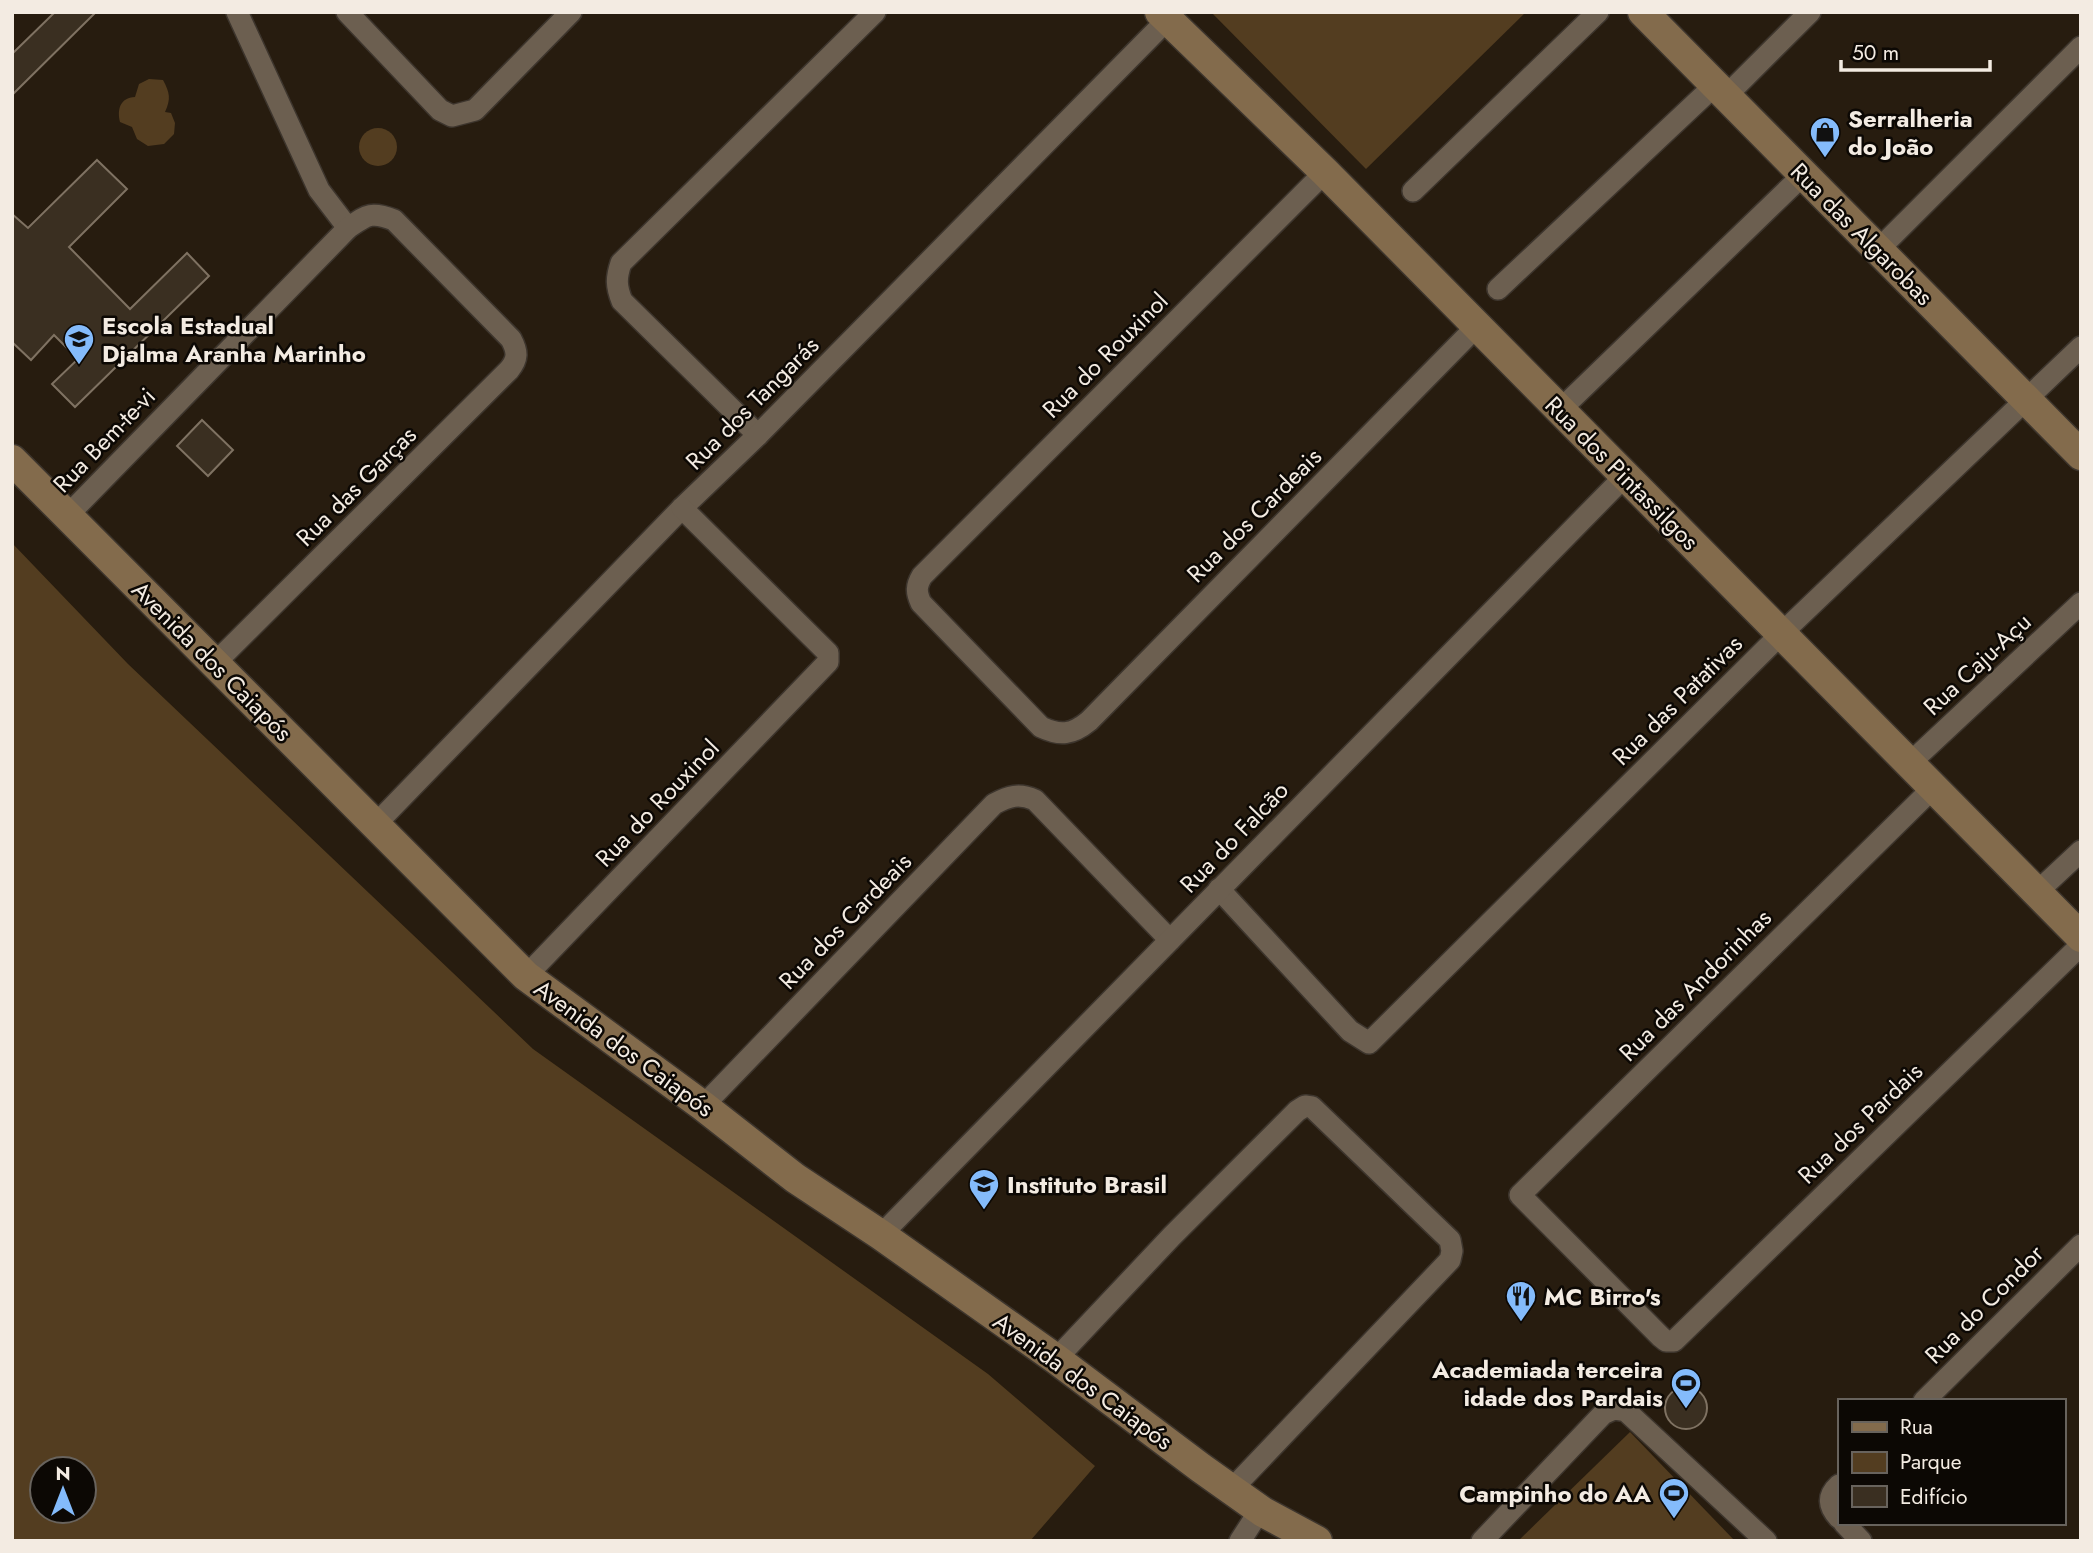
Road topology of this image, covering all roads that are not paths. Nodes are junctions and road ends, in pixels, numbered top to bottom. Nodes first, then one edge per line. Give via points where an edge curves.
1 (237, 12) edge
2 (347, 12) edge
3 (571, 12) edge
4 (875, 12) edge
5 (1598, 12) edge
6 (1643, 12) edge
7 (1810, 12) edge
8 (1164, 16) edge
9 (2081, 47) edge
10 (1719, 92) junction
11 (1325, 172) junction
12 (1803, 175) junction
13 (1413, 191) dead end
14 (348, 228) junction
15 (1879, 249) junction
16 (1498, 289) dead end
17 (1477, 326) junction
18 (512, 339) joint
19 (2081, 346) edge
20 (2025, 399) junction
21 (1560, 410) junction
22 (758, 435) junction
23 (2081, 455) edge
24 (12, 460) edge
25 (1625, 476) junction
26 (682, 508) junction
27 (68, 515) junction
28 (2081, 603) edge
29 (1782, 633) junction
30 (214, 664) junction
31 (1064, 734) joint
32 (1909, 764) junction
33 (1933, 788) junction
34 (375, 825) junction
35 (2081, 850) edge
36 (1219, 889) junction
37 (2037, 892) junction
38 (2081, 937) edge
39 (1170, 940) junction
40 (2081, 945) edge
41 (526, 976) junction
42 (703, 1106) junction
43 (881, 1235) junction
44 (2081, 1245) edge
45 (1676, 1339) joint
46 (1056, 1359) junction
47 (1926, 1399) edge
48 (1231, 1490) junction
49 (1260, 1510) junction
50 (1846, 1525) edge
51 (1240, 1541) edge
52 (1317, 1541) edge
53 (1482, 1541) edge
54 (1766, 1541) edge
55 (1861, 1541) edge

1 - 14 street via 319,190
2 - 3 street via 440,110 452,116 475,110
4 - 22 street via 621,263 616,287 622,301
5 - 13 street
6 - 10 street, Rua das Algarobas
7 - 10 street
8 - 11 street, Rua dos Pintassilgos
8 - 22 street, Rua dos Tangarás
9 - 15 street
10 - 12 street, Rua das Algarobas
10 - 16 street
11 - 17 street, Rua dos Pintassilgos
11 - 31 street, Rua do Rouxinol via 917,585 921,603 1041,727
12 - 15 street, Rua das Algarobas
12 - 21 street
14 - 18 street, Rua Bem-te-vi via 369,214 394,220
14 - 27 street, Rua Bem-te-vi
15 - 20 street, Rua das Algarobas
17 - 21 street, Rua dos Pintassilgos
17 - 31 street, Rua dos Cardeais via 1089,721
18 - 30 street, Rua das Garças via 517,360 509,370
19 - 20 street, Rua das Patativas
20 - 23 street, Rua das Algarobas
20 - 29 street, Rua das Patativas
21 - 25 street, Rua dos Pintassilgos
22 - 26 street, Rua dos Tangarás
24 - 27 street, Avenida dos Caiapós
25 - 29 street, Rua dos Pintassilgos
25 - 36 street, Rua do Falcão
26 - 34 street, Rua dos Tangarás
26 - 41 street, Rua do Rouxinol via 828,653 828,662
27 - 30 street, Avenida dos Caiapós
28 - 32 street, Rua Caju-Açu
29 - 32 street, Rua dos Pintassilgos
29 - 36 street, Rua das Patativas via 1369,1043 1350,1031
30 - 34 street, Avenida dos Caiapós
32 - 33 street, Rua dos Pintassilgos
33 - 37 street, Rua dos Pintassilgos
33 - 45 street, Rua das Andorinhas via 1520,1195 1661,1337
34 - 41 street, Avenida dos Caiapós
35 - 37 street
36 - 39 street, Rua do Falcão
37 - 38 street, Rua dos Pintassilgos
39 - 42 street, Rua dos Cardeais via 1035,800 1009,796 994,804
39 - 43 street, Rua do Falcão
40 - 45 street, Rua dos Pardais
41 - 42 street, Avenida dos Caiapós
42 - 43 street, Avenida dos Caiapós via 795,1178
43 - 46 street, Avenida dos Caiapós
44 - 47 street, Rua do Condor
46 - 48 street, Avenida dos Caiapós
46 - 48 street via 1297,1111 1312,1107 1450,1240 1452,1251 1450,1260
48 - 49 street, Avenida dos Caiapós
49 - 51 street
49 - 52 street, Avenida dos Caiapós
50 - 55 street
53 - 54 street via 1603,1414 1614,1409 1626,1411

